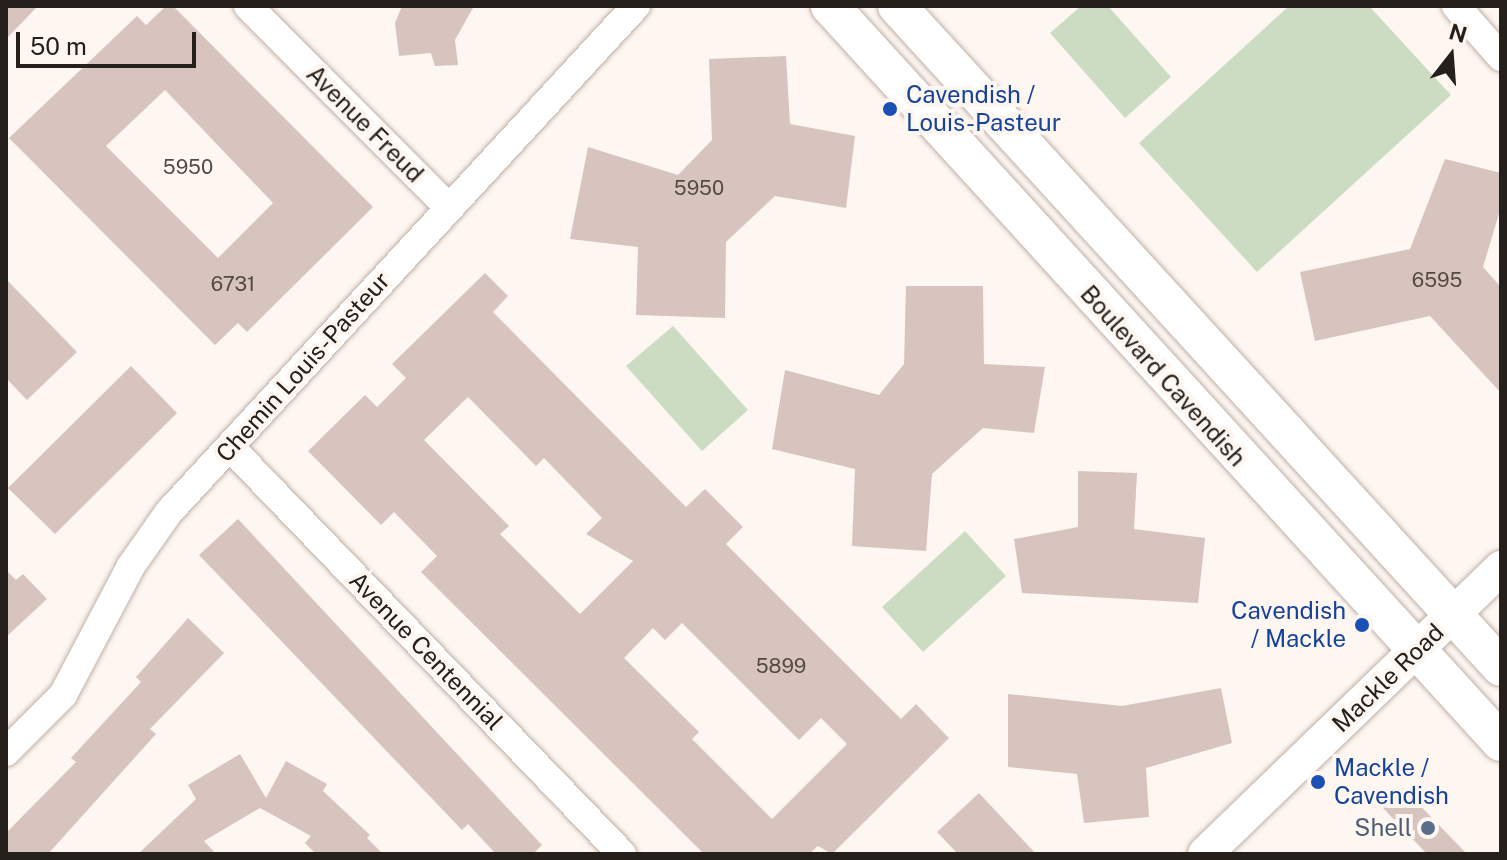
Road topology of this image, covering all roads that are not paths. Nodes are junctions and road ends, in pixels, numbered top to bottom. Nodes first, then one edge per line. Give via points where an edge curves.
1 (248, 6) edge
2 (636, 6) edge
3 (830, 6) edge
4 (897, 6) edge
5 (1456, 6) edge
6 (1497, 46) edge
7 (449, 208) junction
8 (231, 448) junction
9 (1501, 568) edge
10 (1452, 615) junction
11 (1416, 651) junction
12 (1501, 667) edge
13 (1501, 742) edge
14 (6, 752) edge
15 (622, 854) edge
16 (1205, 854) edge

1 - 7 street, Avenue Freud
2 - 7 street, Chemin Louis-Pasteur
3 - 11 main road, Boulevard Cavendish
4 - 10 main road
5 - 6 street
7 - 8 street, Chemin Louis-Pasteur
8 - 14 street, Chemin Louis-Pasteur via 150,536 63,695
8 - 15 street, Avenue Centennial
9 - 10 street, Mackle Road
10 - 11 street, Mackle Road
10 - 12 main road
11 - 13 main road, Boulevard Cavendish
11 - 16 street, Mackle Road

